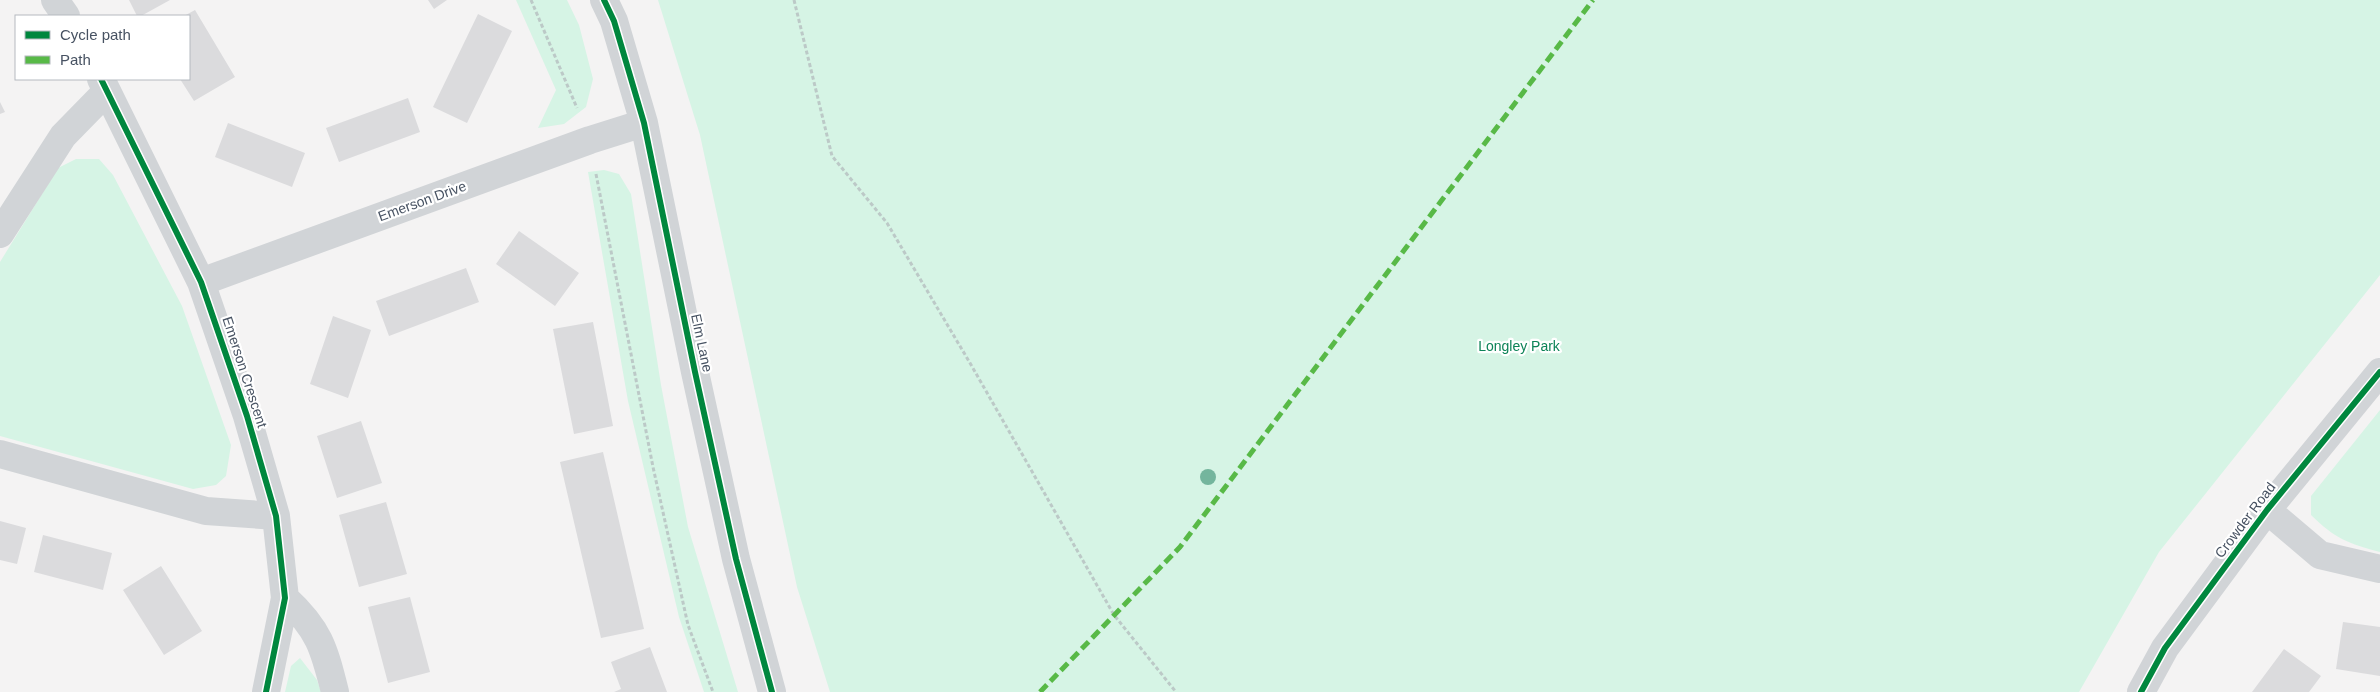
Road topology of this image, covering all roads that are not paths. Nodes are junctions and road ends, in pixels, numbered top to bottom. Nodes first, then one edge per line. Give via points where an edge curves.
1 (55, 0) edge
2 (604, 0) edge
3 (65, 15) edge
4 (104, 85) edge
5 (644, 123) junction
6 (0, 234) edge
7 (201, 282) junction
8 (2380, 372) edge
9 (0, 454) edge
10 (2267, 510) junction
11 (276, 516) junction
12 (2380, 569) edge
13 (284, 598) junction
14 (266, 692) edge
15 (335, 692) edge
16 (772, 692) edge
17 (2141, 692) edge

1 - 3 street
2 - 5 street, Elm Lane via 614,21
4 - 6 street, Emerson Crescent via 63,136
4 - 7 street, Emerson Crescent
5 - 7 street, Emerson Drive
5 - 16 street, Elm Lane via 736,559
7 - 11 street, Emerson Crescent via 248,416
8 - 10 street, Crowder Road
9 - 11 street via 206,510
10 - 12 street, Crowder Road via 2320,555
10 - 17 street, Crowder Road via 2165,648
11 - 13 street, Emerson Crescent
13 - 14 street, Emerson Crescent
13 - 15 street via 304,616 317,635

